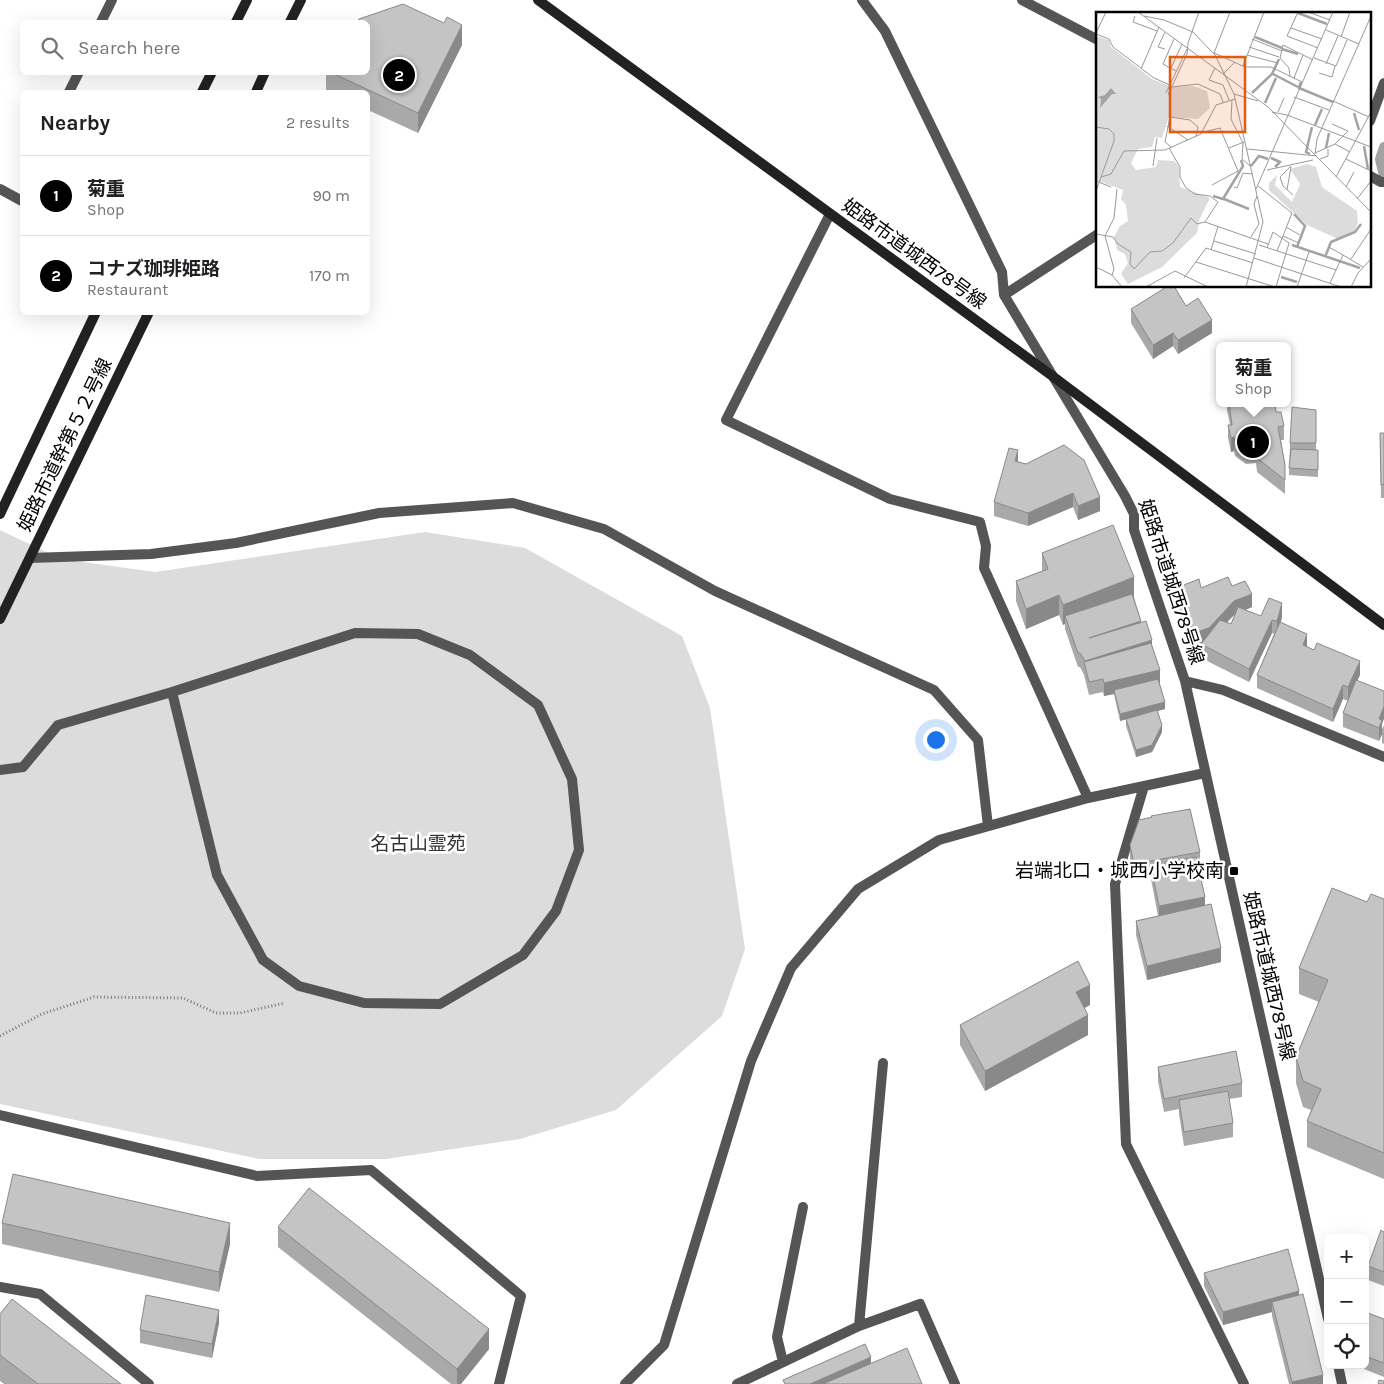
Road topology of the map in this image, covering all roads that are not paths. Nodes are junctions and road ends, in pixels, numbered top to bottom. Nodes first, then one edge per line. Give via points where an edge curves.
1 (112, 0) edge
2 (247, 0) edge
3 (301, 0) edge
4 (538, 0) edge
5 (862, 0) edge
6 (1022, 0) edge
7 (102, 20) edge
8 (237, 20) edge
9 (291, 20) edge
10 (1096, 39) edge
11 (77, 75) edge
12 (210, 75) edge
13 (264, 75) edge
14 (1384, 83) edge
15 (70, 90) edge
16 (203, 90) edge
17 (257, 90) edge
18 (1372, 116) edge
19 (1372, 177) edge
20 (1384, 182) edge
21 (0, 189) edge
22 (20, 198) edge
23 (830, 214) junction
24 (1096, 235) edge
25 (1004, 295) junction
26 (95, 315) edge
27 (148, 315) edge
28 (1051, 375) junction
29 (0, 514) edge
30 (30, 558) junction
31 (0, 619) edge
32 (1384, 625) edge
33 (1185, 681) junction
34 (172, 692) junction
35 (1384, 758) edge
36 (0, 770) edge
37 (1205, 774) junction
38 (1144, 786) junction
39 (1088, 798) junction
40 (988, 826) junction
41 (883, 1063) dead end
42 (0, 1115) edge
43 (803, 1207) dead end
44 (0, 1287) edge
45 (1324, 1301) edge
46 (859, 1326) junction
47 (783, 1362) junction
48 (1339, 1369) edge
49 (626, 1383) edge
50 (149, 1384) edge
51 (499, 1384) edge
52 (638, 1384) edge
53 (736, 1384) edge
54 (955, 1384) edge
55 (1244, 1384) edge
56 (1342, 1384) edge

1 - 7 street
2 - 8 street
3 - 9 street
4 - 23 street, 姫路市道城西78号線
5 - 25 street via 885,32 1002,272
6 - 10 street
11 - 15 street
12 - 16 street
13 - 17 street
14 - 18 street
19 - 20 street
21 - 22 street
23 - 28 street, 姫路市道城西78号線
23 - 39 street via 726,420 890,499 980,522 986,546 984,568
24 - 25 street
25 - 28 street
26 - 29 street, 姫路市道幹第５２号線
27 - 30 street, 姫路市道幹第５２号線
28 - 32 street
28 - 33 street, 姫路市道城西78号線 via 1134,514 1134,530
30 - 31 street, 姫路市道幹第５２号線
30 - 40 street via 151,554 236,543 380,513 513,503 604,529 715,591 934,690 978,740
33 - 35 street via 1223,690
33 - 37 street, 姫路市道城西78号線
34 - 34 street via 217,875 263,960 299,986 364,1003 440,1004 523,955 556,911 579,850 572,779 538,705 470,655 418,634 355,633
34 - 36 street via 58,725 23,767
37 - 38 street
37 - 45 street, 姫路市道城西78号線
38 - 39 street
38 - 55 street via 1115,884 1126,1144
39 - 40 street
40 - 49 street via 939,840 858,889 791,968 751,1061 664,1345
41 - 46 street
42 - 51 street via 257,1176 371,1170 521,1296
43 - 47 street via 777,1337
44 - 50 street via 40,1294
46 - 47 street
46 - 54 street via 920,1304
47 - 53 street
48 - 56 street
49 - 52 street

